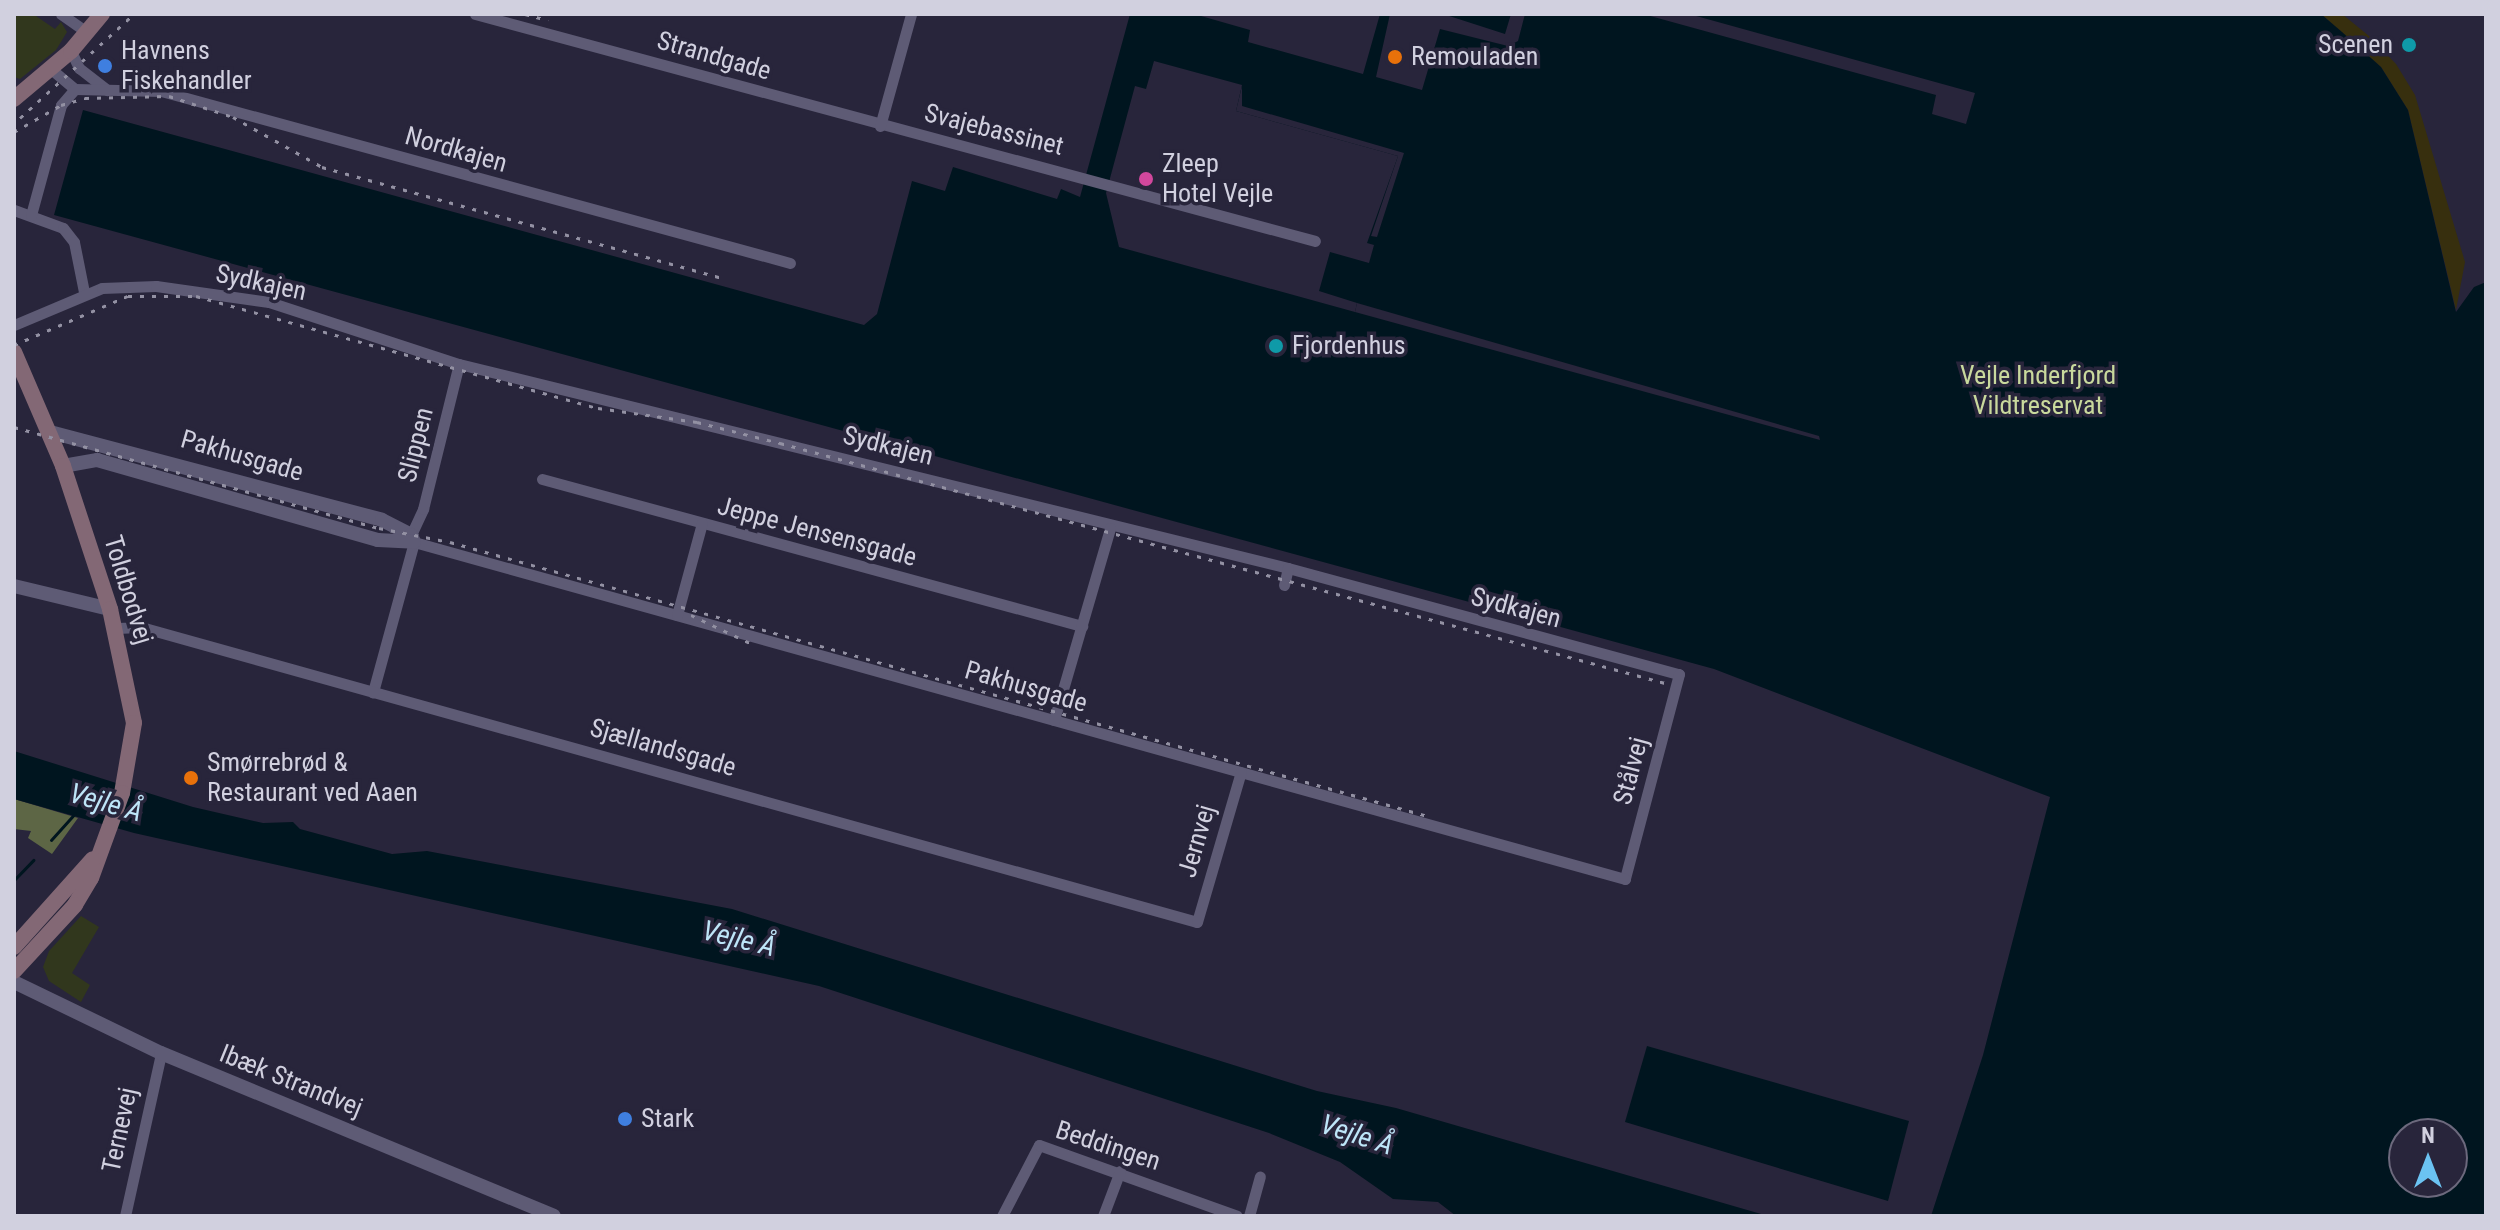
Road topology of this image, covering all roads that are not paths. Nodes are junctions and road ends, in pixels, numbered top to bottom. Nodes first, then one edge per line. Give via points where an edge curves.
1 (61, 14) edge
2 (102, 14) edge
3 (475, 14) edge
4 (911, 14) edge
5 (88, 33) junction
6 (71, 51) junction
7 (51, 69) junction
8 (75, 89) junction
9 (108, 90) junction
10 (14, 99) edge
11 (880, 126) junction
12 (894, 129) joint
13 (14, 210) edge
14 (31, 215) junction
15 (1315, 241) dead end
16 (790, 263) dead end
17 (84, 292) junction
18 (14, 325) edge
19 (14, 352) edge
20 (459, 364) junction
21 (50, 432) junction
22 (63, 466) junction
23 (542, 479) dead end
24 (702, 523) junction
25 (1110, 528) junction
26 (412, 538) junction
27 (1288, 568) junction
28 (1284, 585) dead end
29 (14, 586) edge
30 (110, 609) junction
31 (677, 615) junction
32 (1082, 626) junction
33 (116, 628) junction
34 (1679, 674) joint
35 (373, 692) junction
36 (1054, 720) junction
37 (1241, 772) junction
38 (104, 844) junction
39 (1625, 879) joint
40 (1197, 922) joint
41 (14, 947) edge
42 (14, 971) edge
43 (14, 982) edge
44 (161, 1053) junction
45 (1120, 1171) junction
46 (1260, 1176) dead end
47 (125, 1216) edge
48 (554, 1216) edge
49 (1002, 1216) edge
50 (1103, 1216) edge
51 (1237, 1216) edge
52 (1249, 1216) edge

1 - 5 street
2 - 5 main road
3 - 11 street, Strandgade
4 - 11 street
5 - 6 main road
6 - 7 main road
6 - 9 street via 79,68
7 - 8 street
7 - 10 main road
8 - 9 street, Nordkajen
8 - 14 street via 61,105
9 - 16 street, Nordkajen via 161,91
11 - 12 street, Strandgade
12 - 15 street, Svajebassinet
13 - 14 street
14 - 17 street via 63,228 74,242
17 - 18 street, Sydkajen
17 - 20 street, Sydkajen via 156,286 269,302
19 - 21 main road, Toldbodvej
20 - 25 street, Sydkajen
20 - 26 street, Slippen
21 - 22 main road, Toldbodvej
21 - 26 street, Pakhusgade via 382,520
22 - 26 street, Pakhusgade via 97,460 378,540
22 - 30 main road, Toldbodvej
23 - 24 street, Jeppe Jensensgade
24 - 31 street
24 - 32 street, Jeppe Jensensgade
25 - 27 street, Sydkajen
25 - 32 street
26 - 31 street, Pakhusgade
26 - 35 street, Slippen
27 - 28 street
27 - 34 street, Sydkajen
29 - 30 street
30 - 33 main road, Toldbodvej
31 - 36 street, Pakhusgade
32 - 36 street
33 - 35 street, Sjællandsgade via 141,627
33 - 38 main road, Toldbodvej via 133,709 127,776
34 - 39 street, Stålvej
35 - 40 street, Sjællandsgade
36 - 37 street, Pakhusgade
37 - 39 street, Pakhusgade
37 - 40 street, Jernvej
38 - 41 main road, Toldbodvej
38 - 42 main road, Toldbodvej via 75,905
43 - 44 street, Ibæk Strandvej
44 - 47 street, Ternevej
44 - 48 street, Ibæk Strandvej
45 - 49 street, Beddingen via 1039,1145
45 - 50 street
45 - 51 street, Beddingen
46 - 52 street

